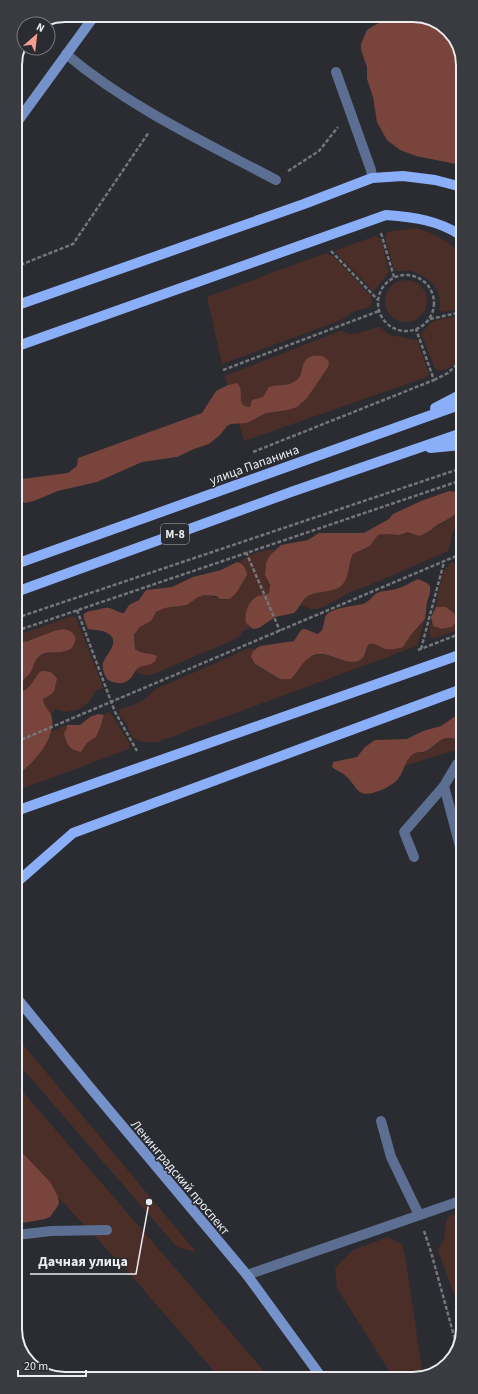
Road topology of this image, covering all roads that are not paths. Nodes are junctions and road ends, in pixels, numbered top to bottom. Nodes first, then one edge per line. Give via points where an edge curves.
1 (90, 22) edge
2 (66, 54) junction
3 (336, 72) dead end
4 (22, 115) edge
5 (372, 178) junction
6 (276, 180) road end
7 (456, 185) edge
8 (456, 233) edge
9 (22, 304) edge
10 (22, 345) edge
11 (456, 397) edge
12 (456, 406) edge
13 (405, 424) junction
14 (456, 435) edge
15 (456, 446) edge
16 (418, 449) junction
17 (22, 562) edge
18 (22, 590) edge
19 (456, 656) edge
20 (456, 691) edge
21 (456, 766) edge
22 (444, 786) junction
23 (22, 810) edge
24 (456, 831) edge
25 (414, 857) dead end
26 (22, 879) edge
27 (22, 1004) edge
28 (381, 1121) dead end
29 (456, 1202) edge
30 (419, 1215) junction
31 (107, 1230) dead end
32 (22, 1234) edge
33 (247, 1275) junction
34 (318, 1372) edge

1 - 2 main road
2 - 4 main road
2 - 6 lane via 88,72 158,118
3 - 5 lane
5 - 7 main road via 403,176
5 - 9 main road
8 - 10 main road via 435,222 386,215
11 - 13 main road
12 - 13 main road, улица Папанина
13 - 17 main road, улица Папанина / М-8
14 - 16 main road
15 - 16 main road
16 - 18 main road, М-8 via 291,492
19 - 23 main road
20 - 26 main road via 74,833
21 - 22 lane
22 - 24 lane
22 - 25 lane via 404,832
27 - 33 main road, Ленинградский проспект
28 - 30 lane via 391,1157
29 - 30 lane
30 - 33 lane
31 - 32 lane
33 - 34 main road, Ленинградский проспект

